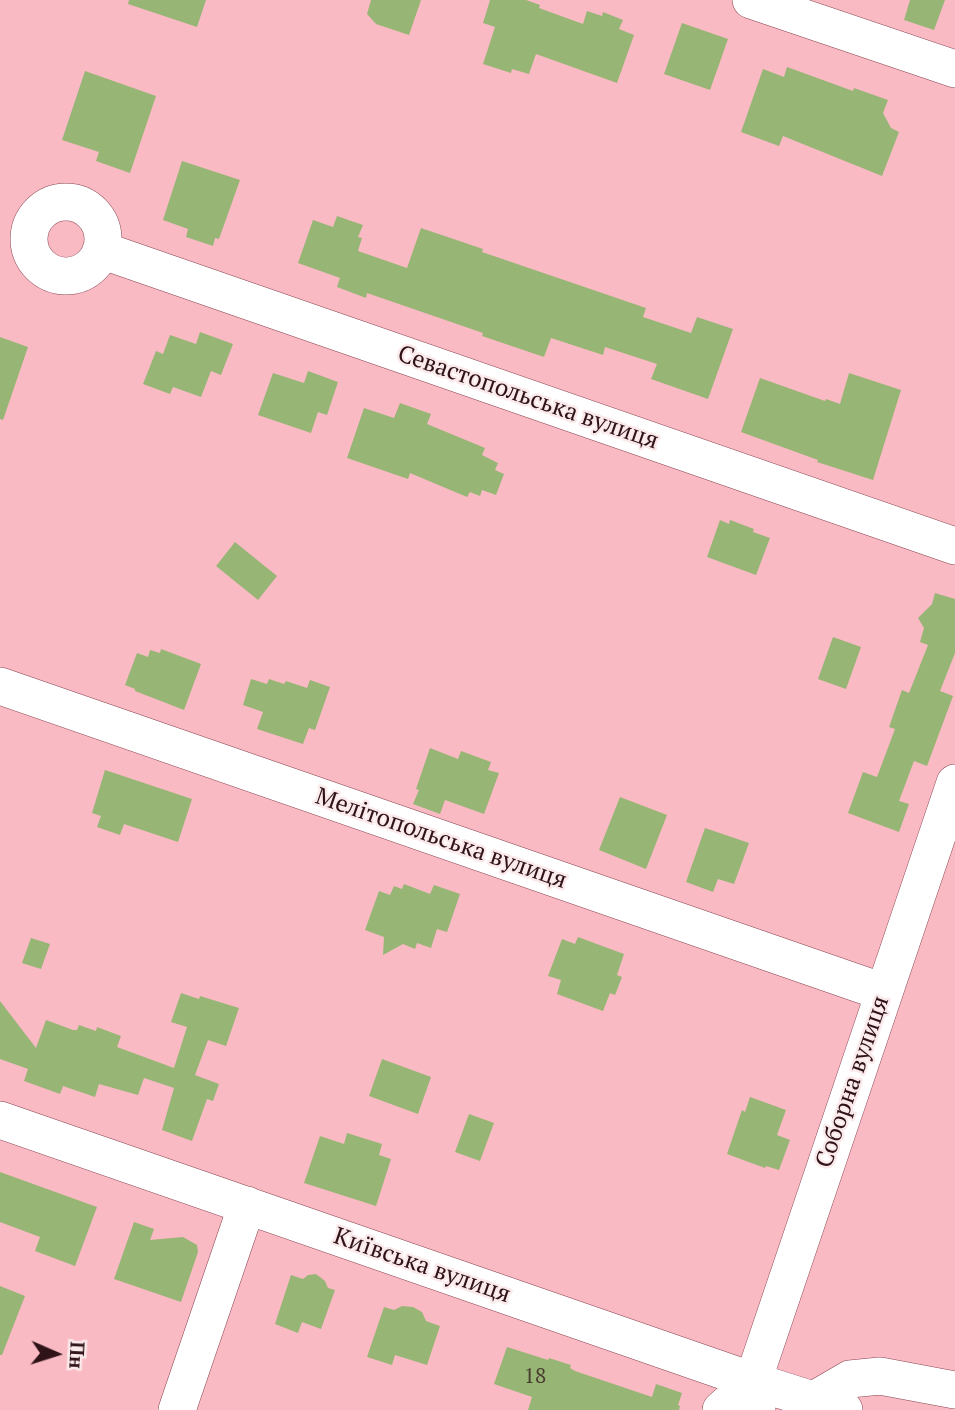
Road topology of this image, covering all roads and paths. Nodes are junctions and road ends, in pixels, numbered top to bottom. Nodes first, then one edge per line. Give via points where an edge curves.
1 (751, 0) edge
2 (955, 69) edge
3 (101, 250) dead end
4 (955, 546) edge
5 (0, 686) edge
6 (955, 783) edge
7 (883, 992) junction
8 (0, 1120) edge
9 (247, 1205) junction
10 (955, 1390) edge
11 (755, 1395) edge
12 (829, 1405) edge
13 (177, 1410) edge
14 (721, 1410) edge

1 - 2 street
3 - 4 street, Севастопольська вулиця
5 - 7 street, Мелітопольська вулиця
6 - 7 street, Соборна вулиця
7 - 11 street, Соборна вулиця
8 - 9 street, Київська вулиця
9 - 11 street, Київська вулиця
9 - 13 street
10 - 12 street via 880,1376 850,1379
11 - 12 street, Київська вулиця
11 - 14 street

